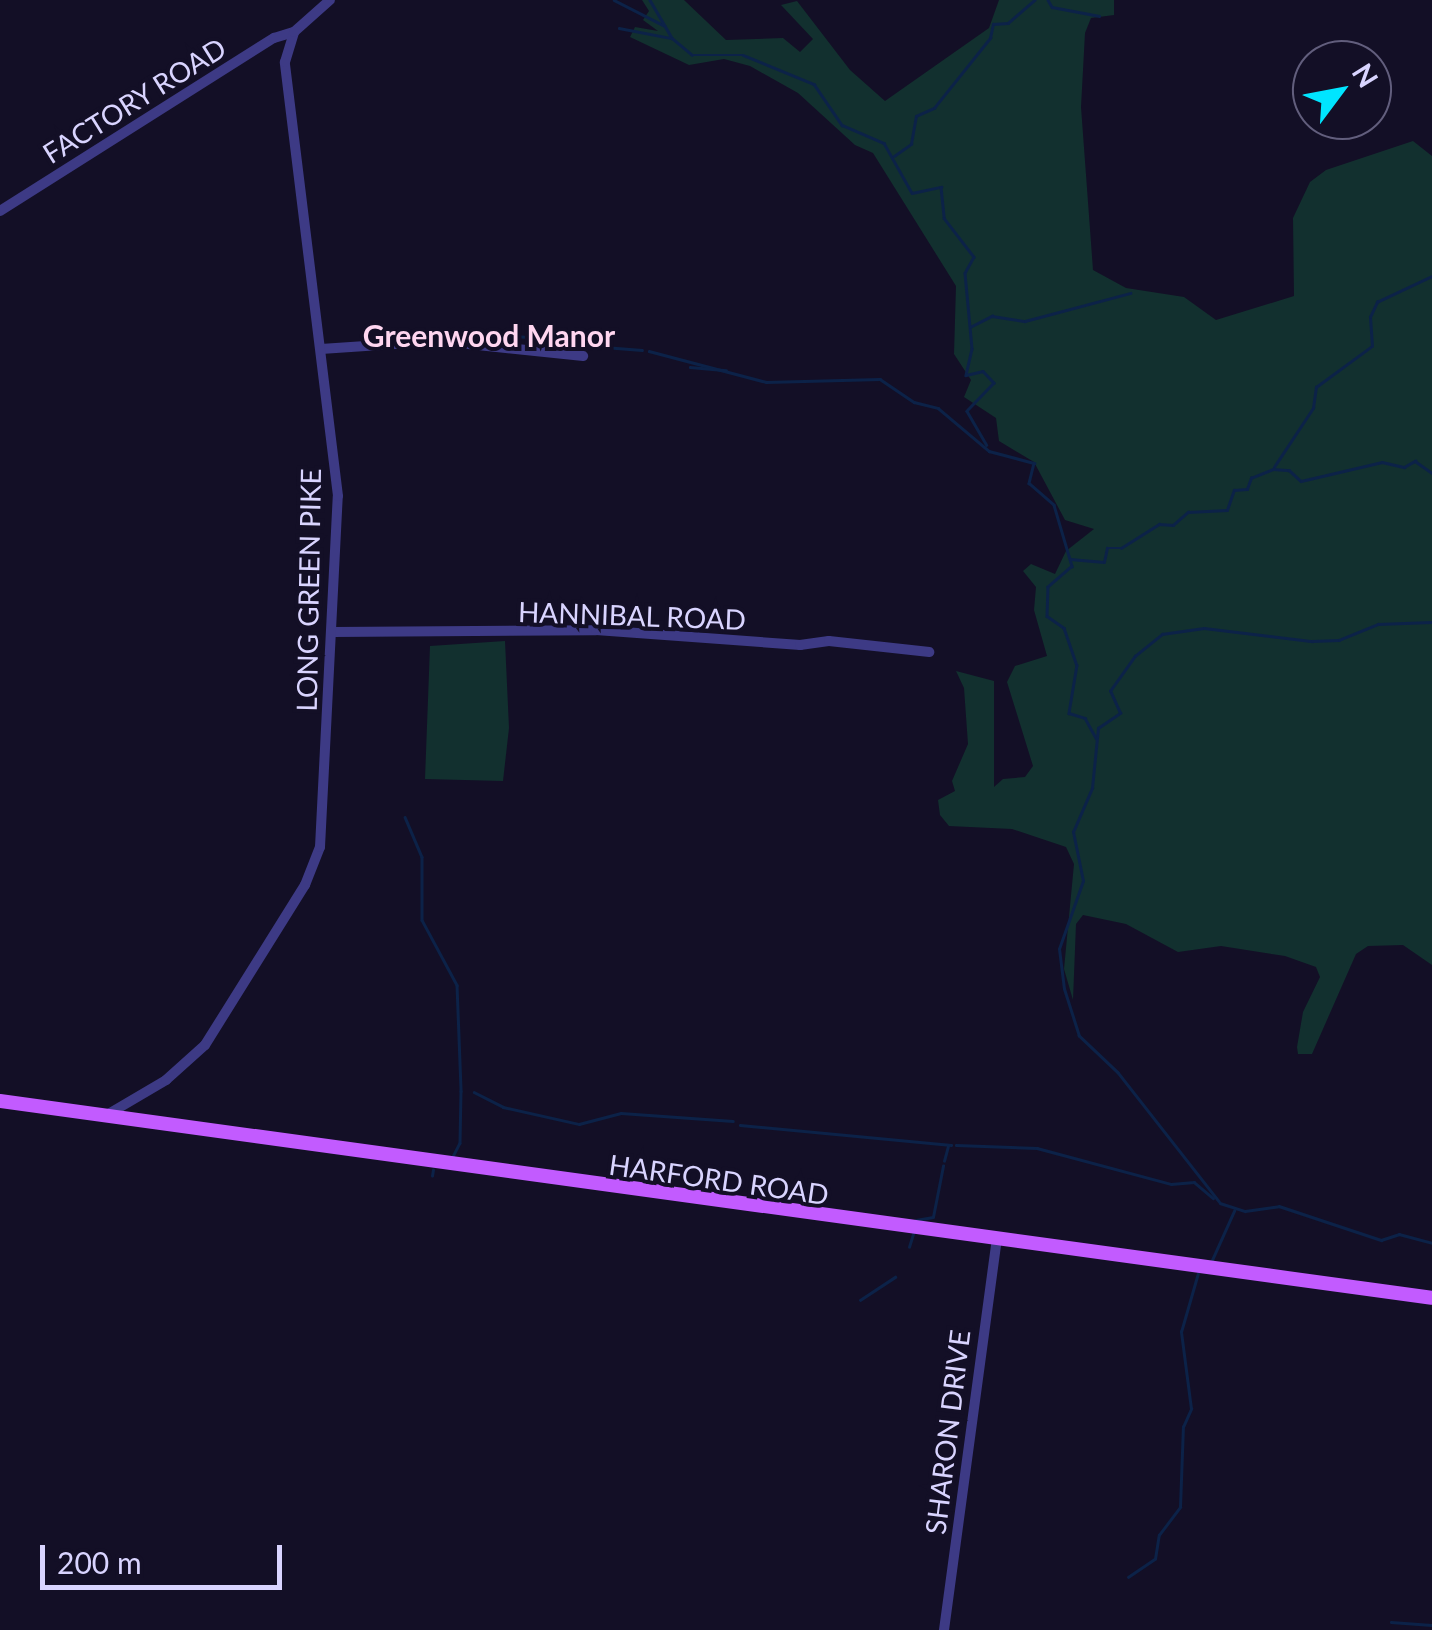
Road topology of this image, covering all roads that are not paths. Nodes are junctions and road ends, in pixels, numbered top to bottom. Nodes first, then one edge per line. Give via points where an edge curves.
1 (330, 0) edge
2 (294, 32) junction
3 (0, 210) edge
4 (322, 349) junction
5 (582, 356) dead end
6 (333, 632) junction
7 (929, 652) dead end
8 (0, 1101) edge
9 (105, 1116) junction
10 (997, 1240) junction
11 (1432, 1298) edge
12 (944, 1630) edge

1 - 2 street
2 - 3 street, FACTORY ROAD via 274,38
2 - 4 street, LONG GREEN PIKE via 286,72
4 - 5 street via 440,341
4 - 6 street, LONG GREEN PIKE via 338,496
6 - 7 street, HANNIBAL ROAD via 596,630
6 - 9 street, LONG GREEN PIKE via 323,828 311,875 205,1045 166,1080
8 - 9 main road, HARFORD ROAD
9 - 10 main road, HARFORD ROAD
10 - 11 main road, HARFORD ROAD
10 - 12 street, SHARON DRIVE

